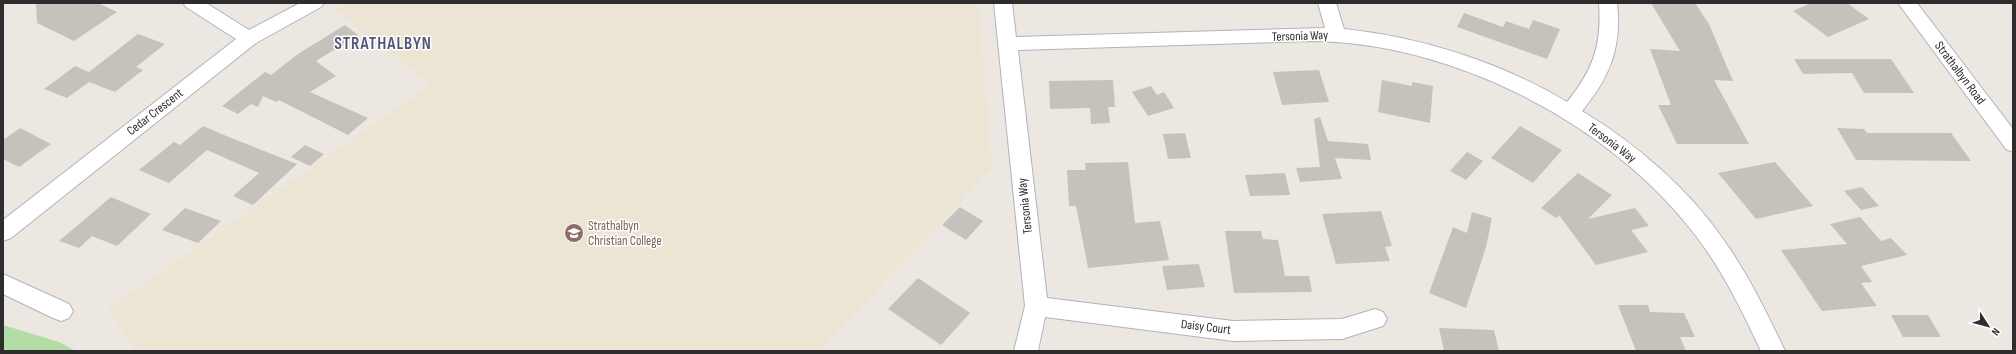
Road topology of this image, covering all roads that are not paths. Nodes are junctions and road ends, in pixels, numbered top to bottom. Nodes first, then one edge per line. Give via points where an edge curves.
1 (192, 3) edge
2 (315, 3) edge
3 (1003, 3) edge
4 (1327, 3) edge
5 (1608, 3) edge
6 (1907, 3) edge
7 (1336, 35) junction
8 (249, 38) junction
9 (1007, 44) junction
10 (1570, 112) junction
11 (2006, 126) edge
12 (2013, 144) edge
13 (3, 232) edge
14 (3, 283) edge
15 (1036, 306) junction
16 (61, 311) dead end
17 (1375, 319) dead end
18 (1026, 351) edge
19 (1773, 351) edge

1 - 8 street
2 - 8 street, Cedar Crescent
3 - 9 street
4 - 7 street
5 - 10 street via 1611,23 1606,56 1588,91
6 - 11 street, Strathalbyn Road
7 - 9 street, Tersonia Way
7 - 10 street, Tersonia Way via 1401,44 1445,55 1492,72
8 - 13 street, Cedar Crescent
9 - 15 street, Tersonia Way
10 - 19 street, Tersonia Way via 1642,165 1690,213 1723,257
11 - 12 street, Strathalbyn Road
14 - 16 street
15 - 17 street, Daisy Court via 1233,331 1342,329
15 - 18 street, Tersonia Way

